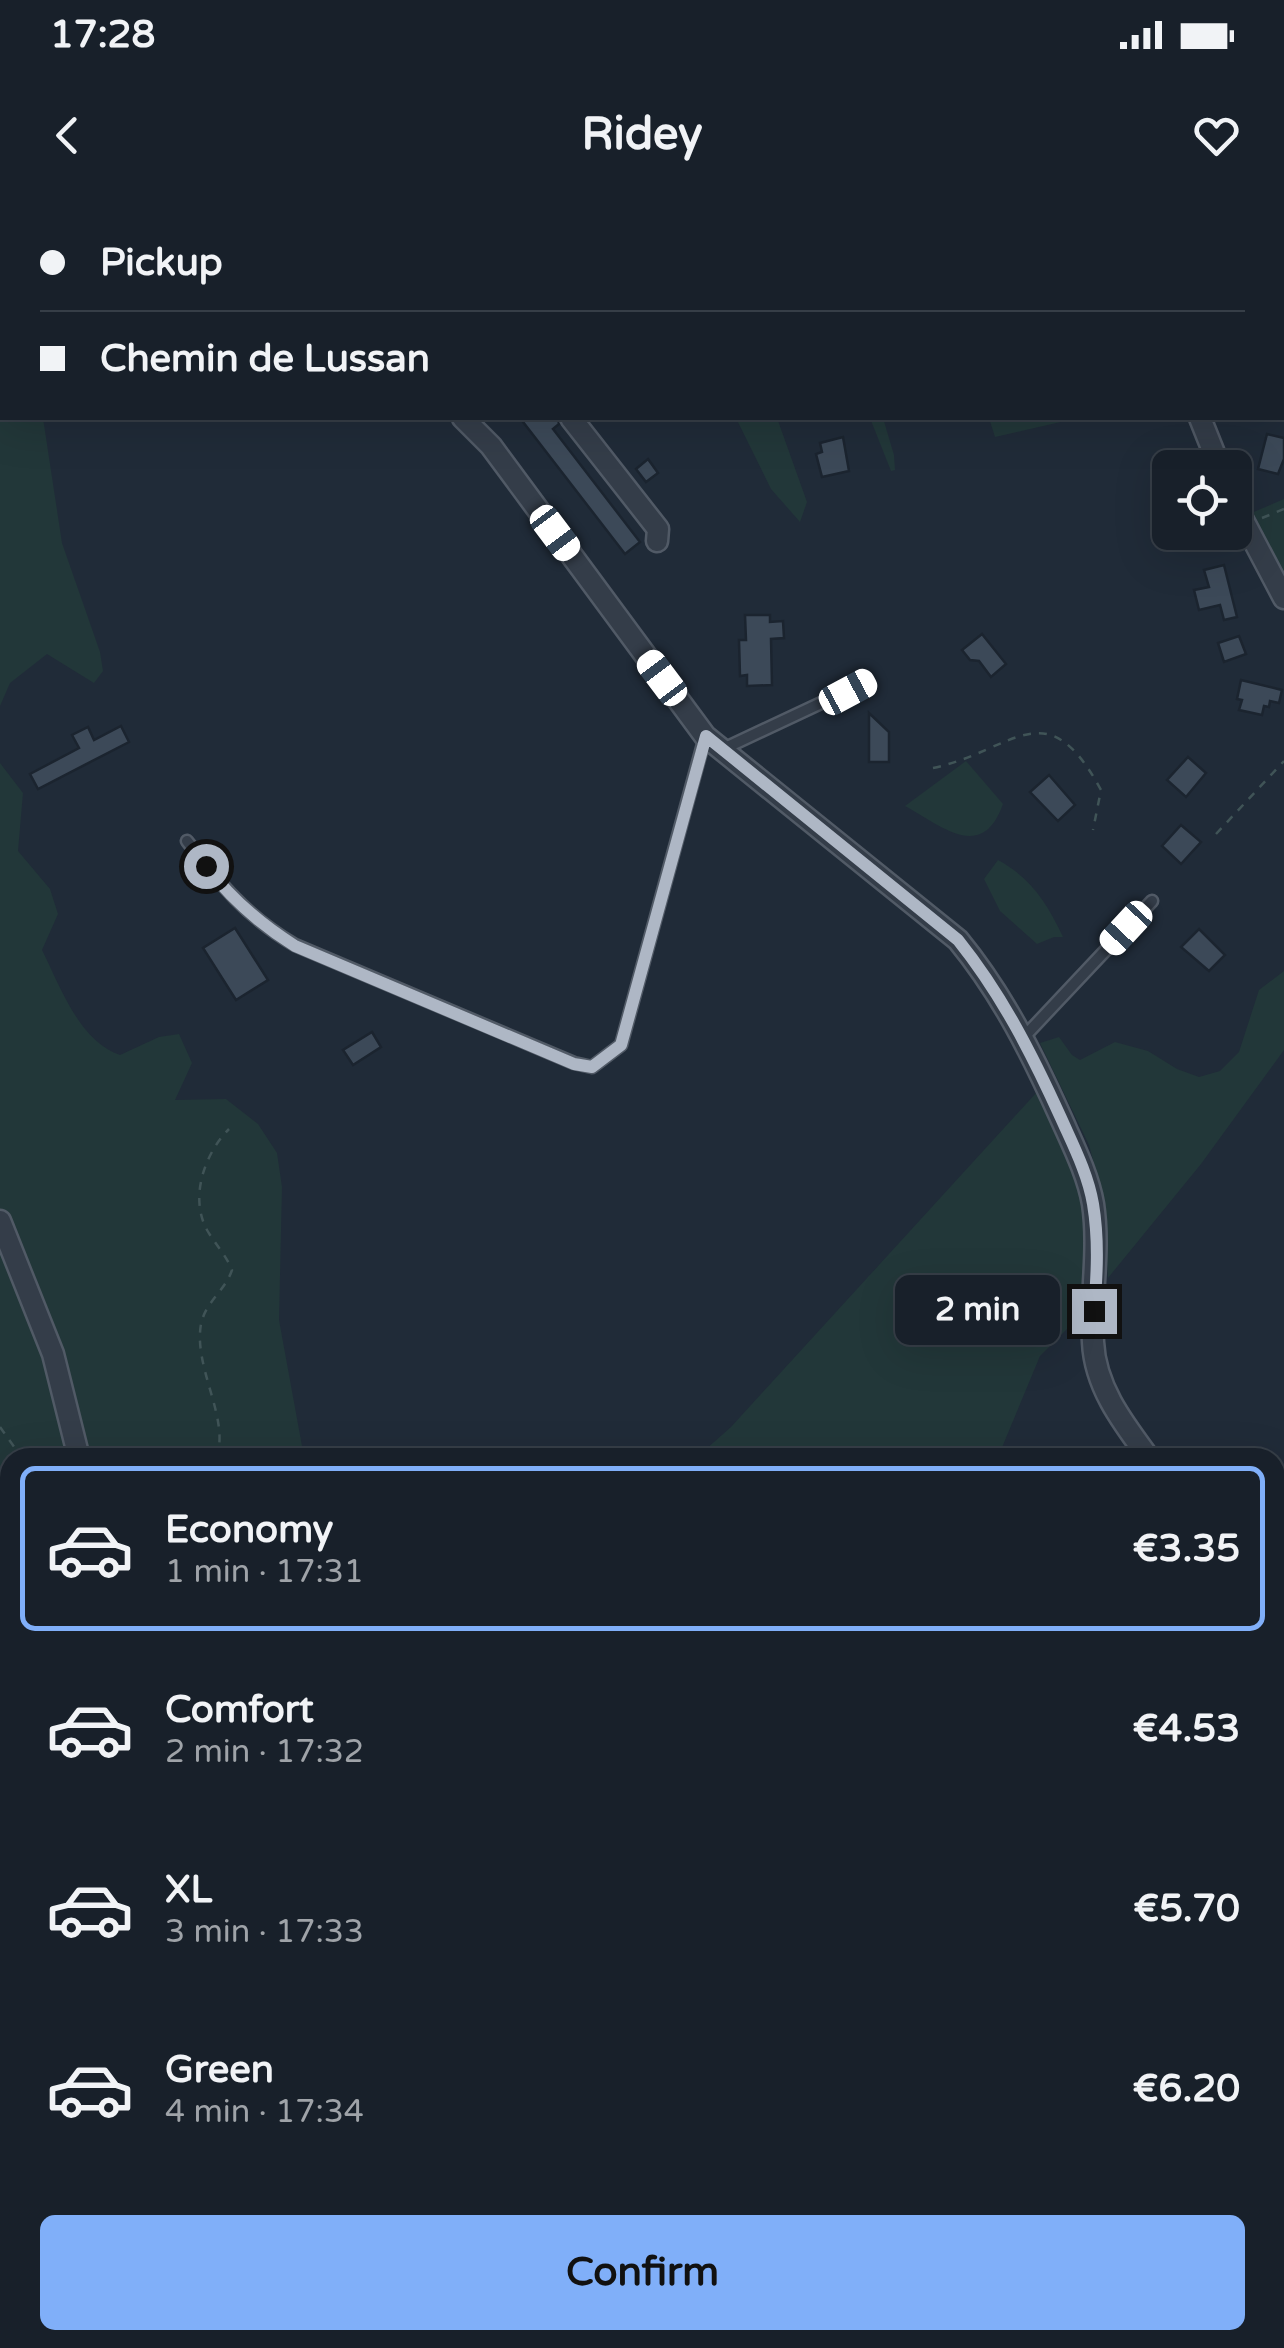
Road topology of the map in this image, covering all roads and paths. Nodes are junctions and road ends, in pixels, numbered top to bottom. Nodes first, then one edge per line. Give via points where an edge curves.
1 (465, 420) edge
2 (573, 420) edge
3 (1201, 420) edge
4 (1213, 450) edge
5 (1252, 537) edge
6 (657, 540) dead end
7 (1284, 598) edge
8 (868, 680) dead end
9 (712, 743) junction
10 (1284, 761) edge
11 (933, 768) dead end
12 (1093, 830) dead end
13 (1216, 834) dead end
14 (187, 840) dead end
15 (1152, 901) dead end
16 (1024, 1037) junction
17 (229, 1129) dead end
18 (0, 1220) edge
19 (0, 1427) edge
20 (15, 1448) edge
21 (76, 1448) edge
22 (220, 1448) edge
23 (1141, 1448) edge

1 - 9 street
2 - 6 street via 658,529
3 - 4 street
5 - 7 street
8 - 9 lane
9 - 14 lane via 621,1045 592,1067 295,946 226,892
9 - 16 street via 958,940
10 - 13 path
11 - 12 path via 966,761 1018,735 1060,736 1102,790
15 - 16 lane
16 - 23 street via 1092,1201 1093,1342 1100,1377
17 - 22 path via 215,1143 199,1186 204,1226 232,1270 201,1324 200,1352
18 - 21 street via 52,1354
19 - 20 path

